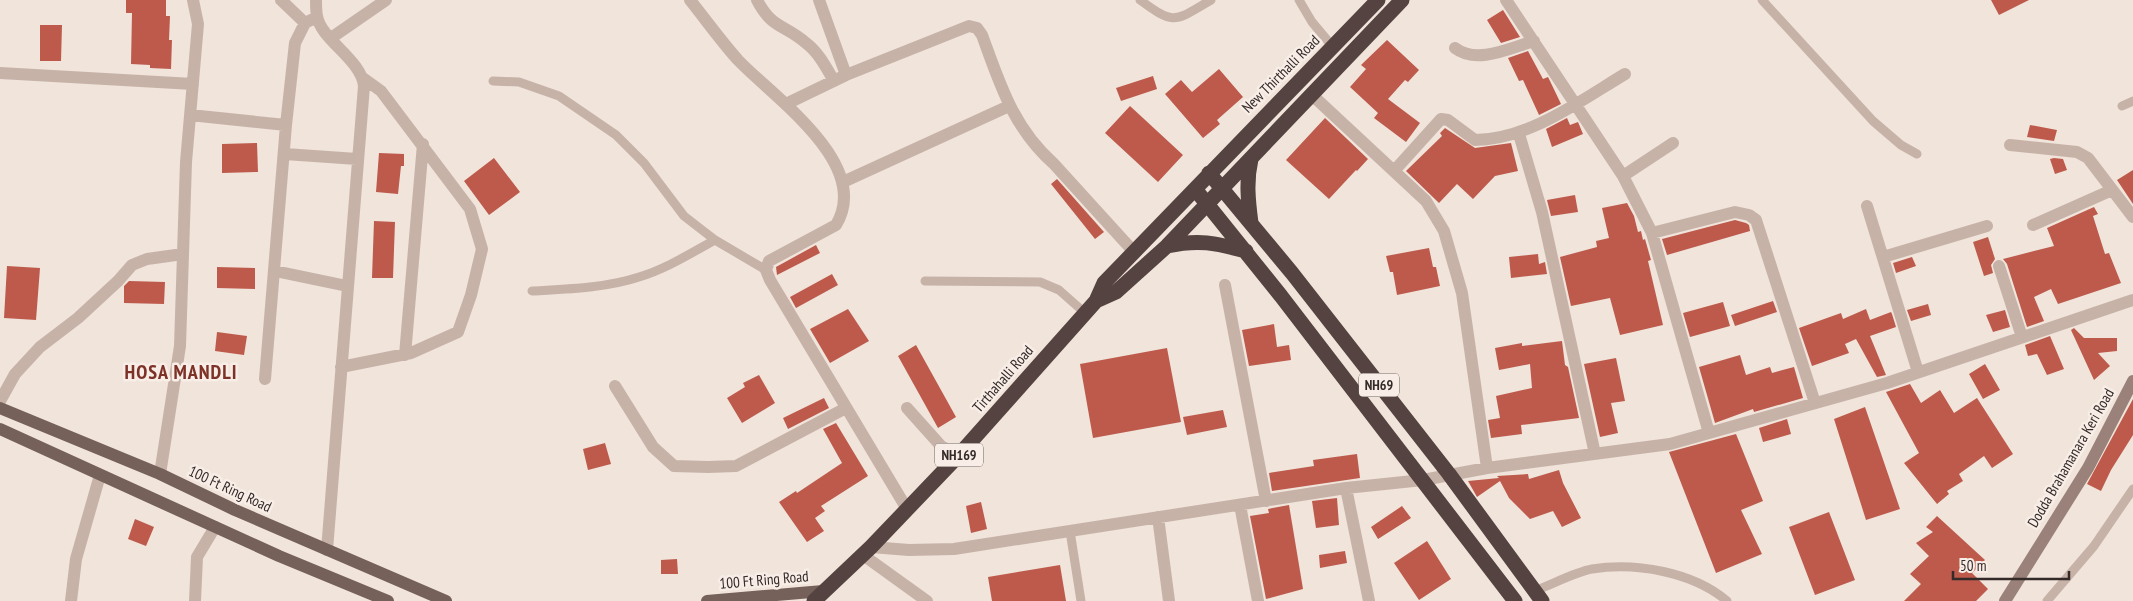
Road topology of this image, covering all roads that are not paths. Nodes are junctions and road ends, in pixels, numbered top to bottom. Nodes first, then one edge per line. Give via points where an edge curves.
1 (193, 0) edge
2 (281, 0) edge
3 (316, 0) edge
4 (386, 0) edge
5 (690, 0) edge
6 (757, 0) edge
7 (819, 0) edge
8 (1140, 0) edge
9 (1211, 0) edge
10 (1299, 0) edge
11 (1378, 0) edge
12 (1402, 0) edge
13 (1506, 0) edge
14 (1762, 0) edge
15 (311, 20) junction
16 (331, 38) junction
17 (1534, 41) junction
18 (1334, 47) junction
19 (1455, 48) dead end
20 (0, 73) edge
21 (1625, 74) dead end
22 (846, 75) junction
23 (363, 78) junction
24 (494, 81) dead end
25 (834, 81) junction
26 (193, 84) junction
27 (1311, 94) junction
28 (2133, 101) edge
29 (786, 104) junction
30 (1576, 104) junction
31 (1009, 106) junction
32 (2122, 106) dead end
33 (190, 115) junction
34 (286, 126) junction
35 (1519, 134) junction
36 (1673, 143) dead end
37 (423, 144) junction
38 (2010, 145) dead end
39 (285, 154) junction
40 (1917, 154) dead end
41 (1252, 157) junction
42 (357, 159) junction
43 (1394, 171) junction
44 (1210, 173) junction
45 (1623, 176) junction
46 (843, 182) junction
47 (1195, 188) junction
48 (1223, 188) junction
49 (2112, 190) junction
50 (1209, 204) junction
51 (1867, 206) dead end
52 (2133, 217) edge
53 (1252, 224) junction
54 (2033, 225) dead end
55 (1987, 226) dead end
56 (1652, 233) junction
57 (715, 240) junction
58 (1167, 246) junction
59 (1246, 251) junction
60 (1134, 252) junction
61 (183, 254) junction
62 (1883, 257) junction
63 (1999, 266) dead end
64 (766, 270) junction
65 (275, 271) junction
66 (924, 281) dead end
67 (1224, 285) dead end
68 (347, 286) junction
69 (532, 291) dead end
70 (2133, 300) edge
71 (1096, 301) junction
72 (1085, 313) junction
73 (2022, 337) junction
74 (405, 355) junction
75 (340, 367) junction
76 (1918, 372) junction
77 (265, 378) dead end
78 (2133, 382) edge
79 (615, 386) dead end
80 (0, 401) edge
81 (1815, 403) junction
82 (0, 408) edge
83 (846, 408) junction
84 (907, 408) dead end
85 (0, 429) edge
86 (1709, 433) junction
87 (1595, 454) junction
88 (958, 456) junction
89 (1487, 468) junction
90 (160, 474) junction
91 (1449, 474) junction
92 (100, 475) junction
93 (1423, 480) junction
94 (1346, 488) junction
95 (2133, 489) edge
96 (1266, 501) junction
97 (1240, 505) junction
98 (907, 509) junction
99 (1158, 517) junction
100 (214, 527) junction
101 (1070, 531) junction
102 (327, 550) junction
103 (867, 551) junction
104 (819, 596) edge
105 (1538, 596) edge
106 (71, 601) edge
107 (195, 601) edge
108 (388, 601) edge
109 (446, 601) edge
110 (707, 601) edge
111 (927, 601) edge
112 (1081, 601) edge
113 (1169, 601) edge
114 (1258, 601) edge
115 (1369, 601) edge
116 (1514, 601) edge
117 (1727, 601) edge
118 (2005, 601) edge
119 (2047, 601) edge

1 - 26 street via 198,24
2 - 15 street
3 - 15 street
4 - 16 street
5 - 29 street via 738,60
6 - 25 street via 769,19 806,43 819,56
7 - 22 street
8 - 9 lane via 1167,18 1178,19
10 - 18 lane via 1312,22
11 - 18 highway, New Thirthalli Road
12 - 27 highway
13 - 17 street
14 - 40 lane via 1873,121
15 - 16 street
15 - 34 street via 295,43
16 - 23 street
17 - 19 street via 1478,56 1462,54
17 - 30 street
18 - 44 highway, New Thirthalli Road
20 - 26 street
21 - 30 street
22 - 25 street
22 - 31 street via 969,26 977,28 982,35
23 - 37 street via 381,91
23 - 42 street
24 - 57 lane via 519,82 559,96 616,135 644,163 684,216
25 - 29 street
26 - 33 street
27 - 41 highway
27 - 43 street
28 - 32 lane
29 - 46 street via 827,150
30 - 35 street
30 - 45 street
31 - 46 street
31 - 60 street via 1039,151
33 - 34 street
33 - 61 street
34 - 39 street
35 - 43 street via 1475,140 1448,120 1441,119
35 - 87 street via 1542,212
36 - 45 street
37 - 74 street
37 - 74 street via 470,209 482,249 458,332
38 - 49 street via 2077,152 2088,158
39 - 42 street
39 - 65 street
41 - 48 highway
41 - 53 highway via 1248,175
42 - 68 street
43 - 89 street via 1426,201 1444,231 1462,293
44 - 47 highway, Tirthahalli Road
44 - 48 highway, NH69
45 - 56 street
46 - 64 street via 845,203 836,225 769,261
47 - 50 highway, NH69
47 - 60 highway, Tirthahalli Road / NH169
48 - 50 highway
48 - 53 highway, NH69
49 - 52 street
49 - 54 street
50 - 58 highway, NH169
50 - 59 highway, NH69
51 - 62 street
53 - 91 highway, NH69
55 - 62 street
56 - 81 street via 1735,212 1749,214 1756,220
56 - 86 street
57 - 64 lane
57 - 69 lane via 678,261 639,277 598,285
58 - 59 highway via 1208,241
58 - 71 highway, NH169 via 1116,292
59 - 93 highway, NH69
60 - 71 highway, Tirthahalli Road / NH169 via 1104,282
61 - 80 street via 147,259 132,265 78,318 40,347 15,374
61 - 90 street via 180,346
62 - 76 street
63 - 73 street
64 - 83 street
65 - 68 street
65 - 77 street
66 - 72 lane via 1040,282 1059,290
67 - 96 street
68 - 75 street
70 - 73 street
71 - 72 highway, Tirthahalli Road / NH169
72 - 88 highway, Tirthahalli Road / NH169
73 - 76 street
74 - 75 street
75 - 102 street
76 - 81 street
78 - 118 main road, Dodda Brahamanara Keri Road via 2088,468
79 - 83 street via 653,447 674,466 736,466
81 - 86 street
82 - 90 main road, 100 Ft Ring Road
83 - 98 street
84 - 88 street via 941,446
85 - 92 main road
86 - 87 street via 1670,444
87 - 89 street
88 - 98 highway, Tirthahalli Road / NH169
89 - 91 street
90 - 102 main road, 100 Ft Ring Road
91 - 93 street
91 - 105 highway, NH69
92 - 100 main road
92 - 106 street via 76,558
93 - 94 street
93 - 116 highway, NH69
94 - 96 street
94 - 115 street
95 - 119 lane via 2094,546
96 - 97 street
97 - 99 street
97 - 114 street
98 - 103 highway, Tirthahalli Road / NH169
99 - 101 street
99 - 113 street
100 - 107 street via 197,558
100 - 108 main road
101 - 103 street via 954,549
101 - 112 lane
102 - 109 main road, 100 Ft Ring Road
103 - 104 highway, Tirthahalli Road / NH169
103 - 111 street
104 - 110 main road, 100 Ft Ring Road
105 - 117 lane via 1590,569 1625,567 1668,571 1717,592

